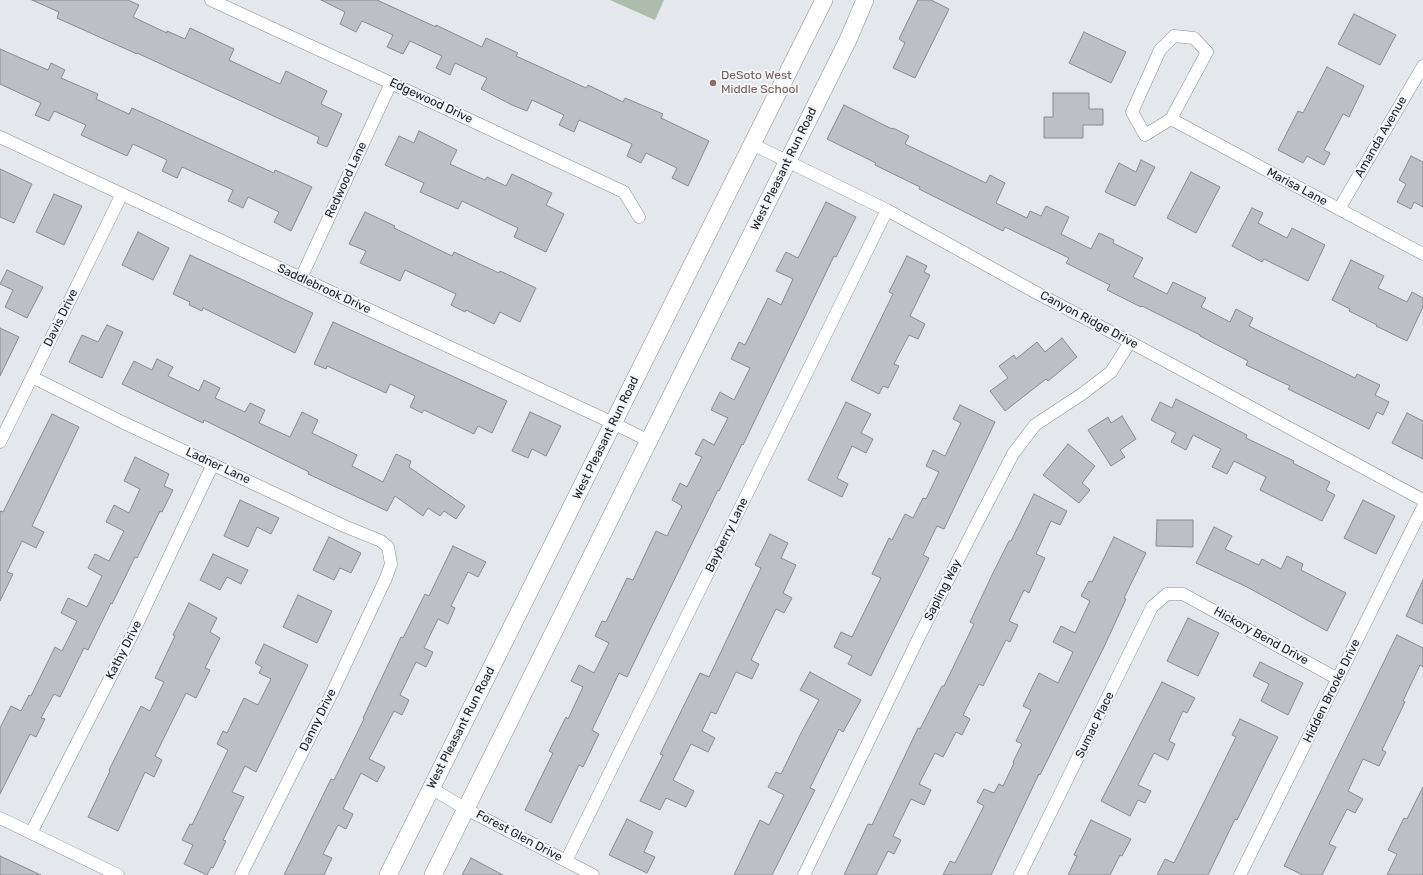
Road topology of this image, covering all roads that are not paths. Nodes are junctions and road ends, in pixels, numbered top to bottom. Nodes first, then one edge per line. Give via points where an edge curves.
1 (211, 0) edge
2 (824, 0) edge
3 (865, 0) edge
4 (1423, 66) edge
5 (392, 83) junction
6 (1171, 119) junction
7 (0, 137) edge
8 (752, 144) junction
9 (787, 162) junction
10 (122, 194) junction
11 (1339, 209) junction
12 (887, 210) junction
13 (640, 217) dead end
14 (1423, 254) edge
15 (301, 278) junction
16 (1130, 342) junction
17 (32, 377) junction
18 (613, 423) junction
19 (649, 441) junction
20 (0, 442) edge
21 (213, 464) junction
22 (1423, 500) edge
23 (1423, 507) edge
24 (391, 564) joint
25 (1183, 594) joint
26 (1338, 679) junction
27 (431, 788) junction
28 (466, 808) junction
29 (0, 818) edge
30 (30, 833) junction
31 (566, 861) junction
32 (118, 875) edge
33 (241, 875) edge
34 (388, 875) edge
35 (433, 875) edge
36 (593, 875) edge
37 (804, 875) edge
38 (1020, 875) edge
39 (1240, 875) edge

1 - 5 street, Edgewood Drive
2 - 8 main road, West Pleasant Run Road
3 - 9 main road, West Pleasant Run Road via 848,40
4 - 11 street, Amanda Avenue
5 - 13 street, Edgewood Drive via 624,192
5 - 15 street, Redwood Lane
6 - 6 street via 1207,52 1194,38 1174,36 1160,50 1132,112 1145,135
6 - 11 street, Marisa Lane
7 - 10 street, Saddlebrook Drive
8 - 9 street, Canyon Ridge Drive
8 - 18 main road, West Pleasant Run Road
9 - 12 street, Canyon Ridge Drive
9 - 19 main road, West Pleasant Run Road
10 - 15 street, Saddlebrook Drive
10 - 17 street, Davis Drive
11 - 14 street, Marisa Lane
12 - 16 street, Canyon Ridge Drive
12 - 31 street, Bayberry Lane
15 - 18 street, Saddlebrook Drive
16 - 22 street, Canyon Ridge Drive
16 - 37 street, Sapling Way via 1111,372 1035,425 1013,454 924,628
17 - 20 street, Davis Drive
17 - 21 street, Ladner Lane
18 - 19 street, Saddlebrook Drive
18 - 27 main road, West Pleasant Run Road
19 - 28 main road, West Pleasant Run Road
21 - 24 street, Ladner Lane via 381,541 388,548
21 - 30 street, Kathy Drive via 132,635
23 - 26 street, Hidden Brooke Drive
24 - 33 street, Danny Drive via 332,693
25 - 26 street, Hickory Bend Drive
25 - 38 street, Sumac Place via 1167,594 1152,607
26 - 39 street, Hidden Brooke Drive
27 - 28 street, Forest Glen Drive
27 - 34 main road, West Pleasant Run Road
28 - 31 street, Forest Glen Drive
28 - 35 main road, West Pleasant Run Road
29 - 30 street
30 - 32 street
31 - 36 street, Forest Glen Drive

